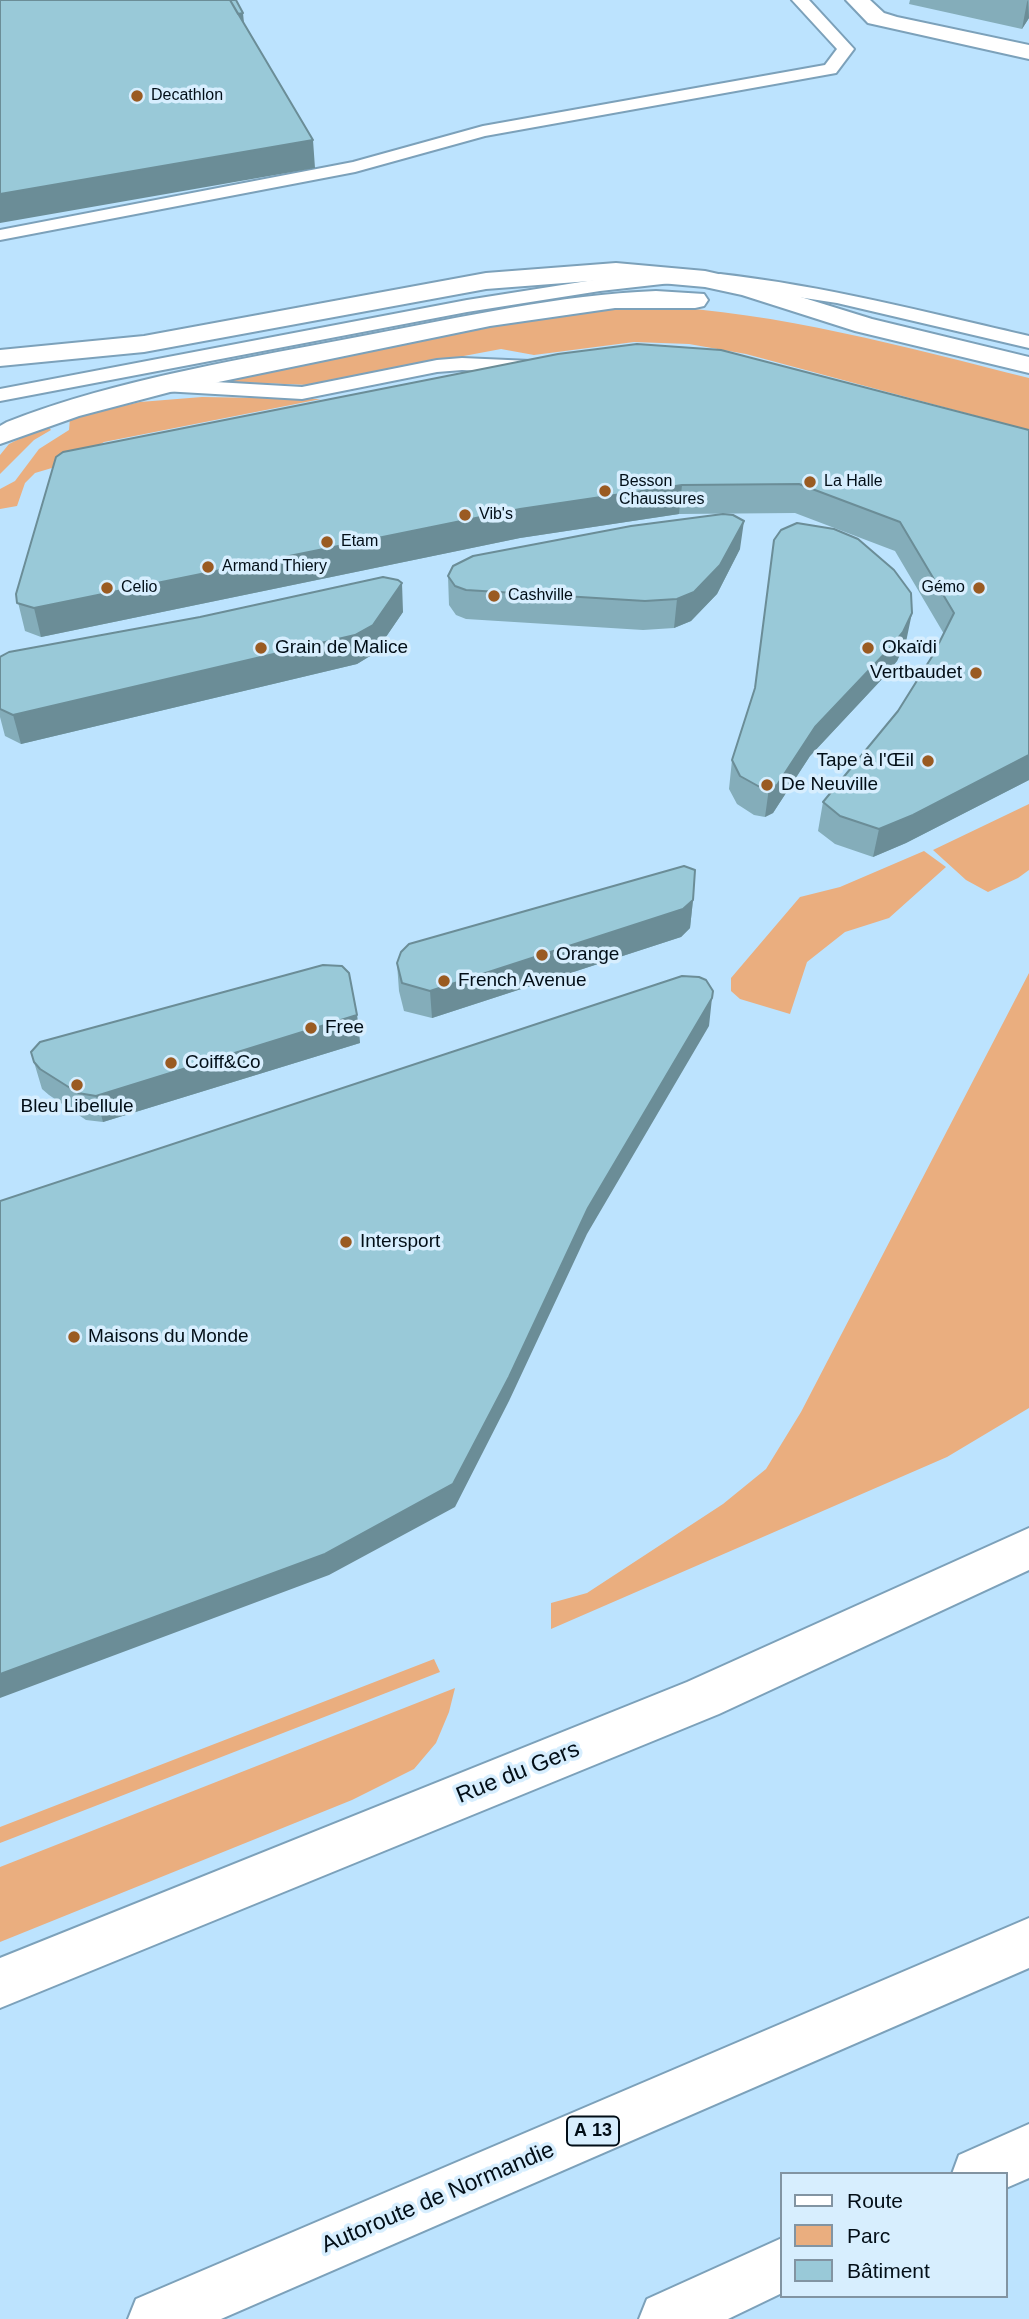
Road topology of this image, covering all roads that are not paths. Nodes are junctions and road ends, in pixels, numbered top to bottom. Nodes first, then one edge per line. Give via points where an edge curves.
1 (800, 0) edge
2 (857, 0) edge
3 (1029, 52) edge
4 (0, 235) edge
5 (705, 279) junction
6 (863, 325) junction
7 (1029, 342) edge
8 (0, 358) edge
9 (548, 365) edge
10 (1029, 365) edge
11 (163, 385) junction
12 (0, 395) edge
13 (0, 436) edge
14 (1029, 1548) edge
15 (1029, 1943) edge
16 (0, 1983) edge
17 (1029, 2150) edge
18 (982, 2172) edge
19 (780, 2266) edge
20 (156, 2319) edge
21 (667, 2319) edge

1 - 4 lane via 846,49 830,69 483,131 367,165
2 - 3 main road via 876,18 892,23
5 - 6 main road
5 - 7 lane via 813,291
5 - 8 main road via 615,271 486,281 144,344
5 - 12 lane via 640,280 548,293
6 - 10 main road
6 - 11 main road via 728,303 628,299 477,322
9 - 11 lane via 519,369 437,366 302,393
11 - 13 main road via 60,411
14 - 16 main road, Rue du Gers via 703,1698
15 - 20 main road, Autoroute de Normandie / A 13
17 - 18 main road
19 - 21 main road

